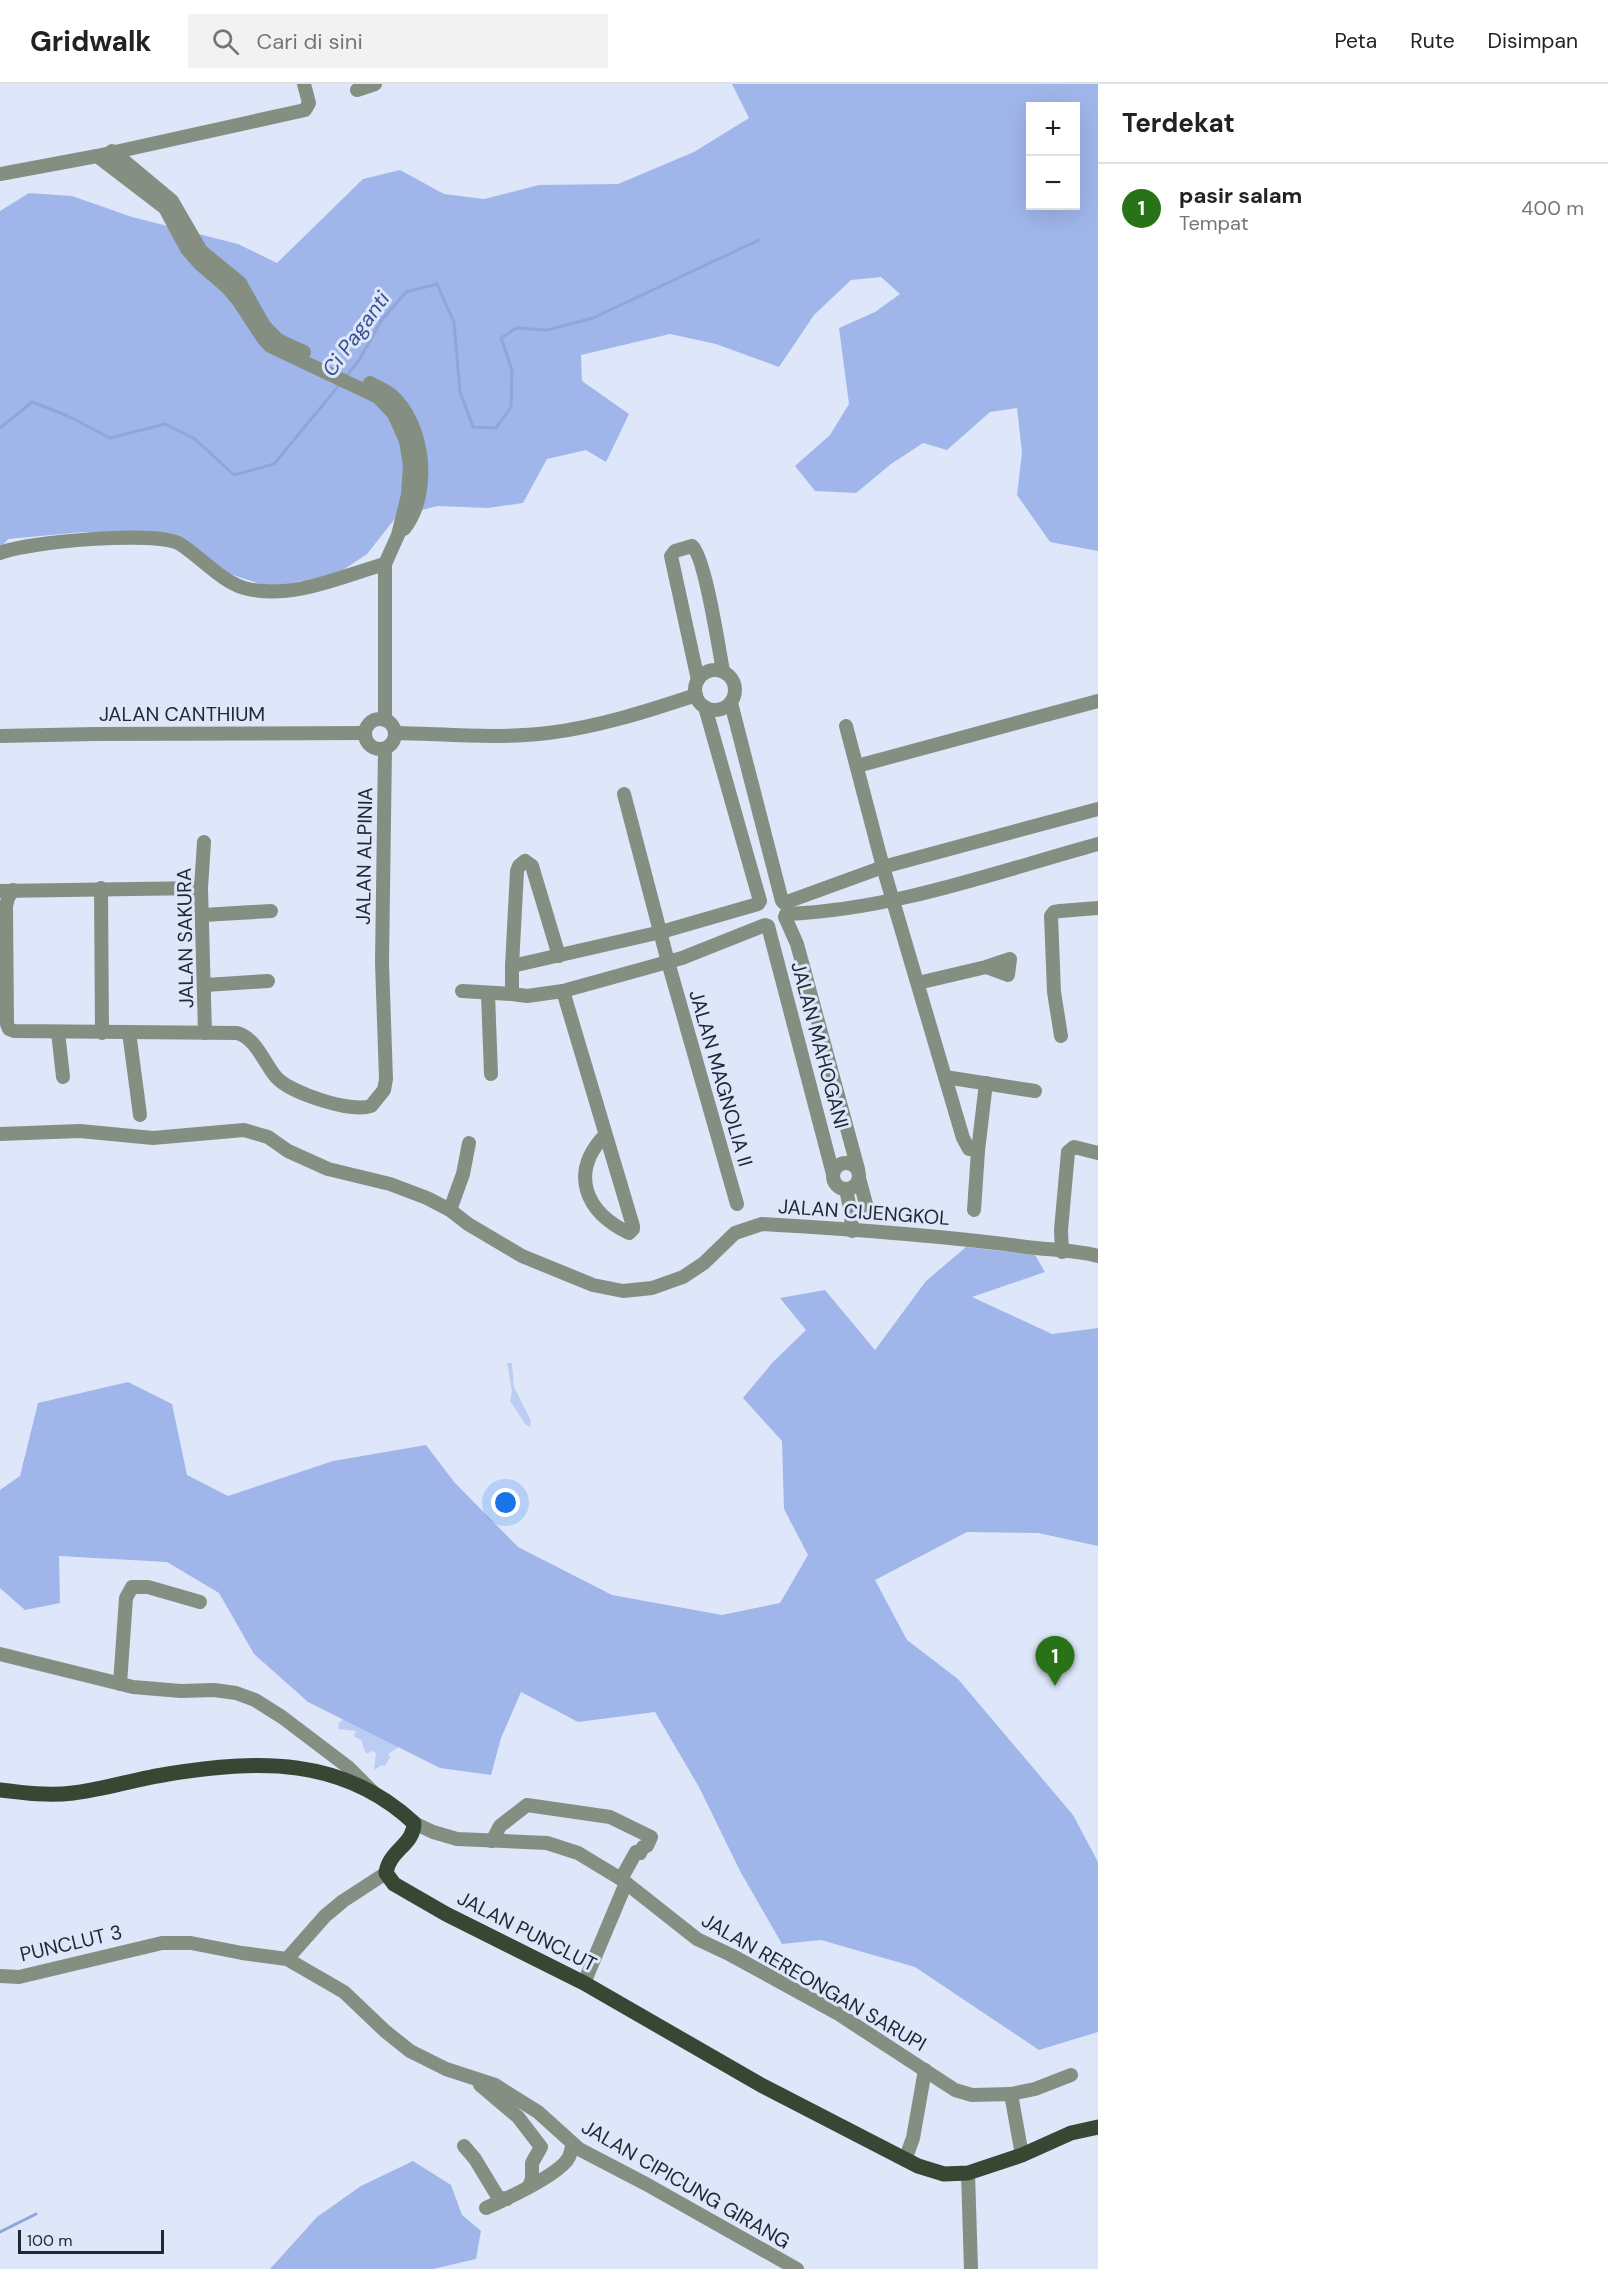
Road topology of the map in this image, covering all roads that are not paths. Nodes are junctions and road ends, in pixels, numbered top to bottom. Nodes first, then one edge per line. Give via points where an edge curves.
1 (304, 84) edge
2 (375, 84) edge
3 (357, 90) dead end
4 (112, 151) junction
5 (97, 156) junction
6 (0, 174) edge
7 (289, 350) junction
8 (0, 553) edge
9 (386, 564) junction
10 (723, 671) junction
11 (698, 680) junction
12 (696, 695) junction
13 (1098, 701) edge
14 (719, 707) junction
15 (385, 720) junction
16 (846, 726) dead end
17 (365, 733) junction
18 (395, 733) junction
19 (0, 736) edge
20 (385, 749) junction
21 (856, 766) junction
22 (624, 794) dead end
23 (1098, 809) edge
24 (204, 842) dead end
25 (1098, 844) edge
26 (883, 867) junction
27 (101, 888) junction
28 (201, 888) junction
29 (7, 891) edge
30 (895, 901) junction
31 (1098, 908) edge
32 (271, 911) dead end
33 (774, 911) junction
34 (203, 915) junction
35 (661, 932) junction
36 (559, 956) junction
37 (668, 962) junction
38 (512, 966) junction
39 (986, 967) dead end
40 (3, 974) edge
41 (268, 981) dead end
42 (918, 983) junction
43 (205, 985) junction
44 (3, 990) edge
45 (462, 991) dead end
46 (564, 991) junction
47 (488, 994) junction
48 (512, 994) junction
49 (58, 1032) junction
50 (129, 1032) junction
51 (102, 1033) junction
52 (206, 1033) junction
53 (1061, 1036) dead end
54 (491, 1074) dead end
55 (63, 1077) dead end
56 (945, 1077) junction
57 (986, 1083) junction
58 (1035, 1091) dead end
59 (140, 1115) dead end
60 (0, 1134) edge
61 (605, 1135) junction
62 (468, 1143) dead end
63 (978, 1151) junction
64 (1098, 1153) edge
65 (847, 1170) junction
66 (737, 1204) dead end
67 (450, 1210) junction
68 (974, 1210) dead end
69 (869, 1215) dead end
70 (852, 1231) junction
71 (1062, 1252) junction
72 (1098, 1256) edge
73 (200, 1602) dead end
74 (0, 1654) edge
75 (120, 1684) junction
76 (0, 1790) edge
77 (374, 1793) junction
78 (414, 1822) junction
79 (492, 1841) junction
80 (386, 1873) junction
81 (624, 1881) junction
82 (287, 1959) junction
83 (0, 1976) edge
84 (584, 1983) junction
85 (925, 2070) junction
86 (1071, 2075) dead end
87 (466, 2076) junction
88 (1011, 2094) junction
89 (1098, 2127) edge
90 (573, 2144) junction
91 (464, 2146) dead end
92 (1022, 2155) junction
93 (906, 2160) junction
94 (968, 2172) junction
95 (529, 2186) junction
96 (507, 2199) junction
97 (486, 2208) dead end
98 (797, 2269) edge
99 (971, 2269) edge

1 - 4 street via 309,103 305,110
2 - 3 street
4 - 5 street
4 - 7 street via 172,201 201,251 240,283 264,326
5 - 6 street
5 - 7 street via 165,208 193,256 227,287 263,338 270,346
7 - 9 street via 379,393 394,414 410,452 410,476 398,535
8 - 9 street via 12,548 89,540 156,538 178,543 236,585 281,591
9 - 15 street
10 - 11 street via 709,671
10 - 11 street via 697,552 692,546 678,550 671,556
10 - 14 street via 729,675 735,695
11 - 12 street
12 - 14 street
12 - 18 street via 580,728 546,733
13 - 21 street
14 - 33 street
14 - 33 street
15 - 17 street via 369,723
15 - 18 street
16 - 21 street
17 - 19 street, JALAN CANTHIUM
17 - 20 street via 371,746
18 - 20 street via 393,743
20 - 52 street, JALAN ALPINIA via 384,1090 371,1106 327,1101 277,1079 243,1035
21 - 26 street
22 - 35 street, JALAN MAGNOLIA II
23 - 26 street
24 - 28 street, JALAN SAKURA
25 - 30 street
26 - 30 street
26 - 33 street
27 - 28 street
27 - 29 street
27 - 51 street
28 - 34 street, JALAN SAKURA
29 - 40 street
30 - 33 street via 806,914
30 - 42 street
31 - 53 street via 1054,912 1052,916 1054,992
32 - 34 street
33 - 35 street
33 - 37 street
33 - 65 street
34 - 43 street, JALAN SAKURA
35 - 36 street
35 - 37 street, JALAN MAGNOLIA II
36 - 38 street
36 - 38 street via 532,866 525,861 517,872
37 - 46 street
37 - 66 street, JALAN MAGNOLIA II
38 - 48 street
39 - 42 street
40 - 44 street
41 - 43 street
42 - 56 street
43 - 52 street, JALAN SAKURA
44 - 49 street via 9,1029
45 - 47 street
46 - 48 street
46 - 61 street
47 - 48 street
47 - 54 street
49 - 51 street
49 - 55 street
50 - 51 street
50 - 52 street
50 - 59 street
56 - 57 street
56 - 63 street via 963,1138 969,1149
57 - 58 street
57 - 63 street
60 - 67 street, JALAN CIJENGKOL via 80,1131 153,1138 244,1130 268,1137 328,1169 390,1184
61 - 61 street via 633,1226 629,1233 602,1216 587,1192 590,1156
62 - 67 street via 463,1174
63 - 68 street
64 - 71 street via 1074,1147 1068,1152
65 - 69 street
65 - 70 street via 854,1186 846,1189
67 - 70 street, JALAN CIJENGKOL via 522,1256 593,1285 623,1291 652,1288 683,1277 735,1233 762,1224
70 - 71 street, JALAN CIJENGKOL
71 - 72 street, JALAN CIJENGKOL via 1082,1251
73 - 75 street via 148,1587 132,1587 126,1598
74 - 75 street
75 - 77 street via 181,1691 214,1690 255,1700 348,1767
76 - 77 main road via 73,1793 168,1774 254,1764 319,1773 350,1781
77 - 78 main road
78 - 79 street, JALAN REREONGAN SARUPI via 458,1839
78 - 80 main road via 414,1830 387,1863
79 - 81 street, JALAN REREONGAN SARUPI via 547,1843 578,1853
79 - 81 street via 500,1826 527,1805 610,1817 651,1837 647,1846 636,1852
80 - 82 street via 325,1916
80 - 84 main road, JALAN PUNCLUT via 394,1884 446,1914
81 - 84 street
81 - 85 street, JALAN REREONGAN SARUPI via 697,1939 837,2013
82 - 83 street, PUNCLUT 3 via 191,1943 150,1945 19,1977
82 - 87 street, JALAN CIPICUNG GIRANG via 344,1992 410,2050
84 - 93 main road, JALAN PUNCLUT via 761,2085
85 - 88 street, JALAN REREONGAN SARUPI via 955,2090 972,2095
85 - 93 street via 914,2138
86 - 88 street, JALAN REREONGAN SARUPI
87 - 90 street, JALAN CIPICUNG GIRANG via 495,2085 526,2103
87 - 95 street via 518,2117 541,2147 532,2163
88 - 92 street
89 - 92 main road, JALAN PUNCLUT via 1071,2133
90 - 95 street via 568,2159
90 - 98 street, JALAN CIPICUNG GIRANG
91 - 96 street via 498,2197
92 - 94 main road, JALAN PUNCLUT
93 - 94 main road, JALAN PUNCLUT via 944,2174
94 - 99 street
95 - 96 street
96 - 97 street

